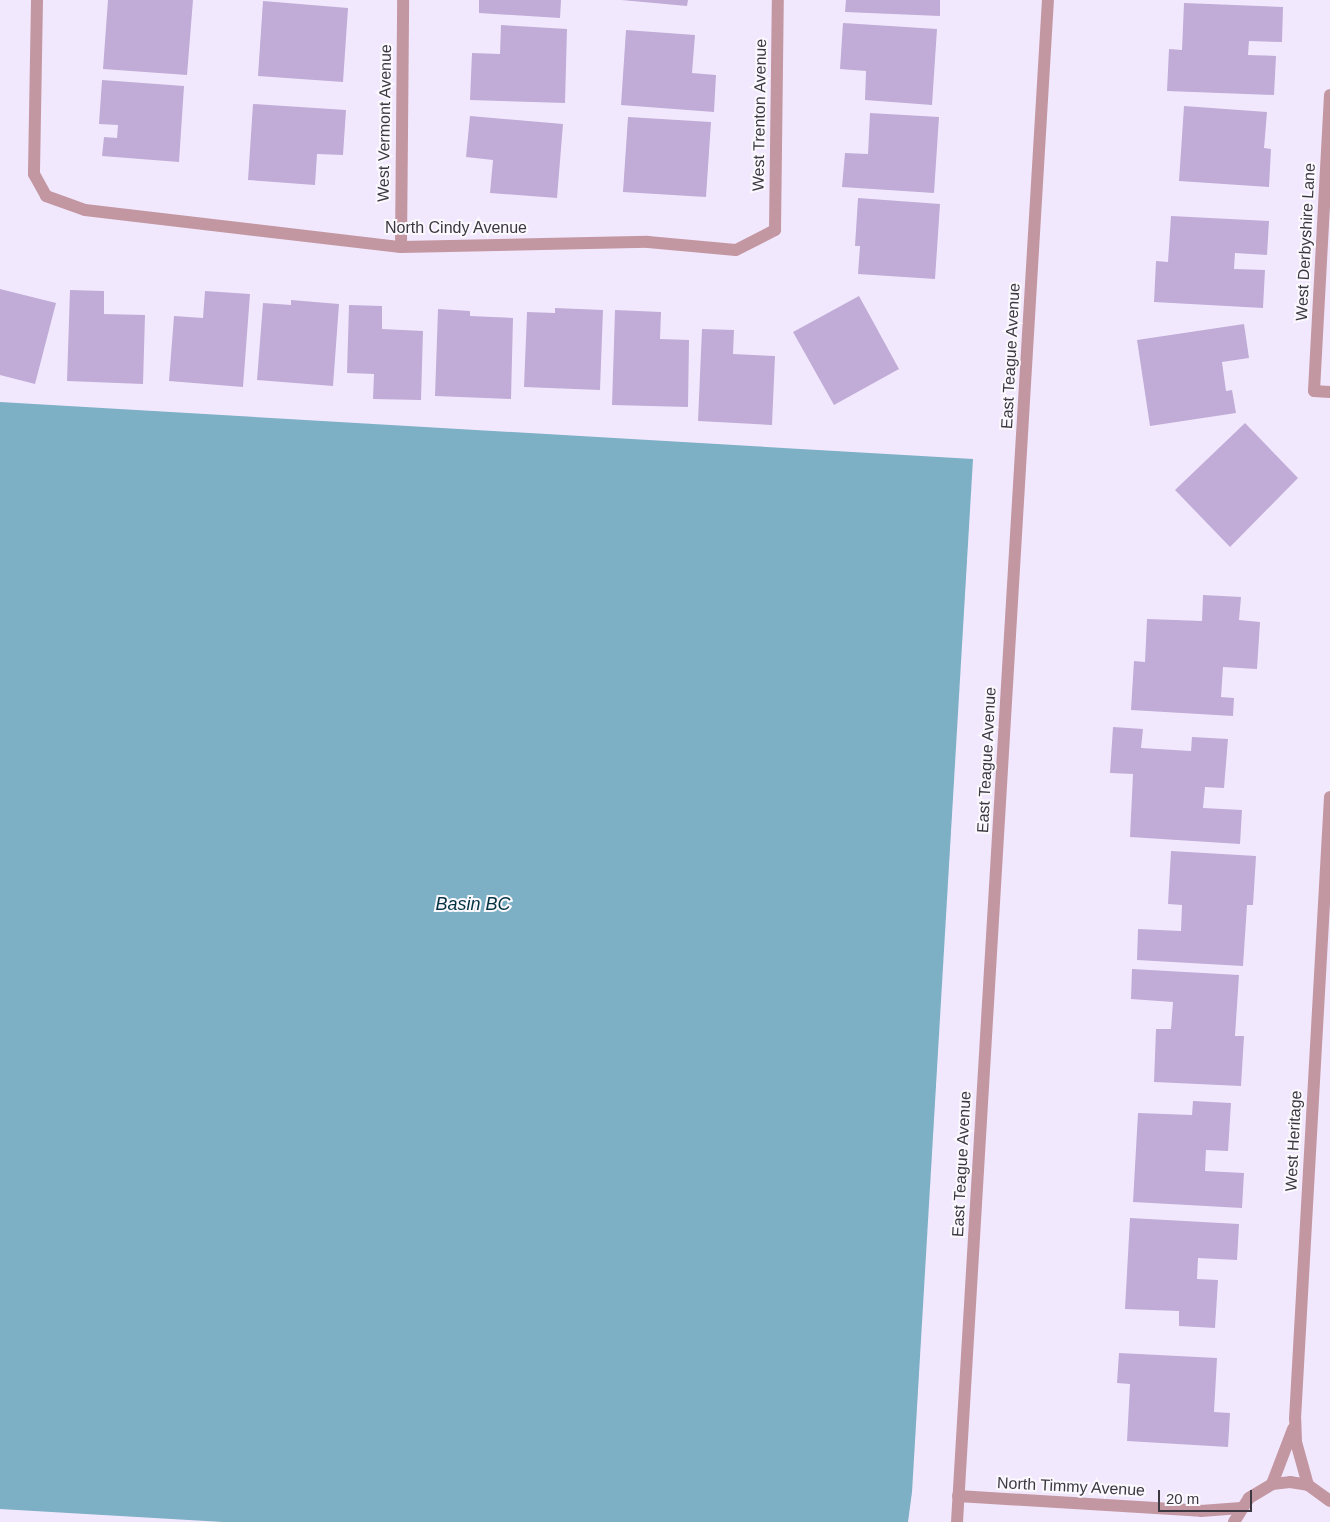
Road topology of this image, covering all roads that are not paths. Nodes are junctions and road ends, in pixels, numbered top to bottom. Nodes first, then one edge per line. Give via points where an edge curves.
1 (37, 0) edge
2 (403, 0) edge
3 (778, 0) edge
4 (1048, 0) edge
5 (1330, 95) edge
6 (775, 230) joint
7 (400, 247) junction
8 (1330, 392) edge
9 (1330, 797) edge
10 (1295, 1419) junction
11 (1272, 1484) junction
12 (1308, 1485) junction
13 (958, 1496) junction
14 (1330, 1500) edge
15 (1241, 1508) junction
16 (957, 1522) edge
17 (1234, 1522) edge

1 - 7 street, North Cindy Avenue via 34,174 46,196 85,210
2 - 7 street, West Vermont Avenue
3 - 6 street, West Trenton Avenue
4 - 13 street, East Teague Avenue
5 - 8 street, West Derbyshire Lane via 1314,391
6 - 7 street, North Cindy Avenue via 736,250 648,242
9 - 10 street, West Heritage
10 - 11 street
10 - 12 street, West Heritage via 1296,1442
11 - 12 street
11 - 15 street via 1260,1489
12 - 14 street
13 - 15 street, North Timmy Avenue via 1201,1511
13 - 16 street, East Teague Avenue
15 - 17 street

